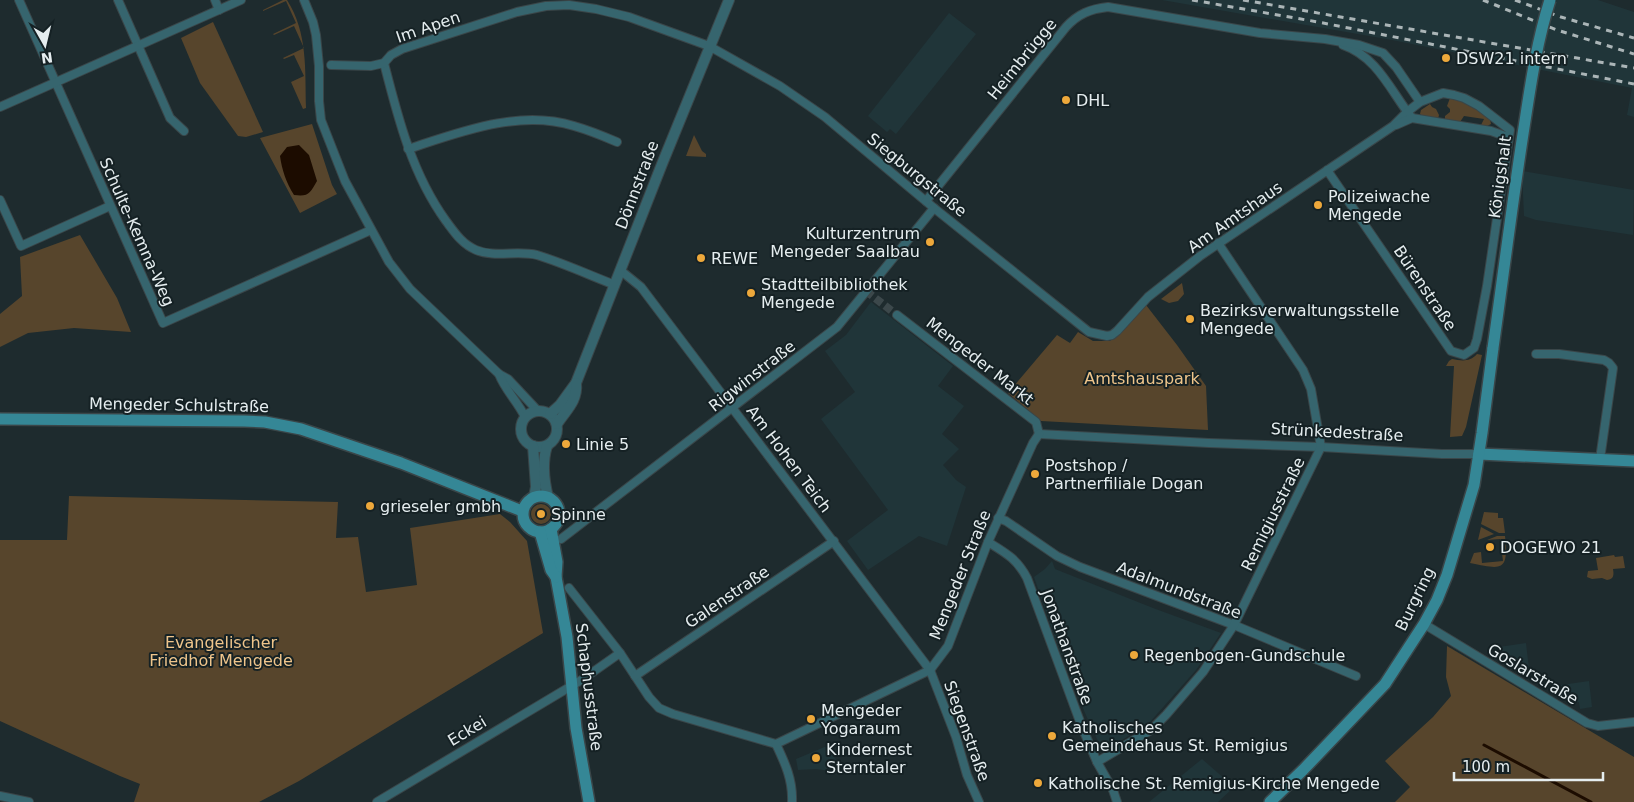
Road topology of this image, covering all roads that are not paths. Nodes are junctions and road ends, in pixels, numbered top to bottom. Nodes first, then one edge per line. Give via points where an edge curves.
1 (19, 0) edge
2 (118, 0) edge
3 (215, 0) edge
4 (242, 0) edge
5 (304, 0) edge
6 (729, 0) edge
7 (1550, 0) edge
8 (219, 10) junction
9 (1325, 38) junction
10 (139, 45) junction
11 (709, 46) junction
12 (384, 62) junction
13 (331, 65) dead end
14 (55, 82) junction
15 (1420, 102) junction
16 (0, 106) edge
17 (1410, 115) junction
18 (1497, 120) junction
19 (1492, 130) junction
20 (184, 131) dead end
21 (1508, 137) junction
22 (617, 142) dead end
23 (408, 149) junction
24 (1327, 170) junction
25 (0, 200) edge
26 (926, 201) junction
27 (110, 206) junction
28 (934, 208) junction
29 (371, 230) junction
30 (1218, 243) junction
31 (620, 270) junction
32 (615, 285) junction
33 (897, 315) tunnel mouth
34 (1099, 335) joint
35 (1536, 354) dead end
36 (1492, 360) joint
37 (499, 374) junction
38 (576, 383) junction
39 (732, 408) junction
40 (537, 410) junction
41 (550, 414) junction
42 (525, 417) junction
43 (0, 419) edge
44 (557, 424) junction
45 (1039, 434) junction
46 (534, 446) junction
47 (547, 446) junction
48 (1321, 446) junction
49 (1479, 454) junction
50 (1600, 459) junction
51 (1634, 461) edge
52 (534, 497) junction
53 (548, 497) junction
54 (522, 511) junction
55 (998, 518) junction
56 (546, 531) junction
57 (561, 539) dead end
58 (834, 541) junction
59 (988, 542) junction
60 (569, 588) dead end
61 (1424, 624) junction
62 (1234, 625) junction
63 (620, 654) junction
64 (930, 670) junction
65 (635, 676) junction
66 (1356, 676) dead end
67 (572, 685) junction
68 (1634, 722) edge
69 (776, 744) junction
70 (1097, 762) junction
71 (0, 796) edge
72 (29, 802) edge
73 (377, 802) edge
74 (588, 802) edge
75 (792, 802) edge
76 (979, 802) edge
77 (1117, 802) edge
78 (1270, 802) edge

1 - 14 street, Schulte-Kemna-Weg
2 - 10 street
3 - 8 street
4 - 8 street
5 - 29 street via 316,35 321,120 345,181
6 - 11 street, Dönnstraße
7 - 36 main road, Königshalt, bridge via 1532,73
8 - 10 street
9 - 15 street, Heimbrügge via 1359,44 1383,53
9 - 17 street, Heimbrügge via 1366,57
9 - 26 street, Heimbrügge via 1260,33 1108,7 1085,11 1066,27
10 - 14 street
10 - 20 street via 170,118
11 - 12 street, Im Apen via 629,17 569,5 546,6 402,48
11 - 26 street, Siegburgstraße via 810,106
11 - 31 street, Dönnstraße
12 - 13 street, Im Apen via 371,66
12 - 23 street
14 - 16 street
14 - 27 street, Schulte-Kemna-Weg
15 - 17 street, Am Amtshaus
15 - 18 street, Am Amtshaus via 1443,93 1454,95 1479,106
17 - 19 street
17 - 24 street, Am Amtshaus
18 - 19 street
18 - 21 street, Am Amtshaus via 1510,130
19 - 21 street
21 - 24 street, Bürenstraße via 1477,339 1474,348 1464,355 1449,348
22 - 23 street via 573,125 532,121 477,128
23 - 32 street via 441,214 457,237 468,246 492,253 535,254
24 - 30 street, Am Amtshaus
25 - 27 street via 21,246
26 - 28 street, Siegburgstraße
27 - 29 street, Schulte-Kemna-Weg via 162,323
28 - 34 street, Siegburgstraße via 1089,332
28 - 39 street, Rigwinstraße via 837,327
29 - 37 street via 410,288
30 - 34 street, Am Amtshaus via 1148,297 1117,331 1107,336
30 - 48 street, Remigiusstraße via 1304,370
31 - 32 street, Dönnstraße
31 - 39 street, Am Hohen Teich via 641,287
32 - 38 street, Dönnstraße
33 - 45 street, Mengeder Markt via 1036,422
35 - 50 street via 1604,360 1613,368
36 - 49 main road, Burgring
37 - 40 street via 508,379
37 - 42 street
38 - 41 street, Dönnstraße
38 - 44 street, Dönnstraße via 574,400
39 - 57 street, Rigwinstraße
39 - 58 street, Am Hohen Teich
40 - 41 street
40 - 42 street
41 - 44 street
42 - 46 street via 521,426 522,436
43 - 54 main road, Mengeder Schulstraße via 283,424 401,463
44 - 47 street via 555,439
45 - 48 street, Strünkedestraße
45 - 55 street, Mengeder Straße
46 - 47 street
46 - 52 street
47 - 53 street via 544,456
48 - 49 street, Strünkedestraße
48 - 62 street, Remigiusstraße
49 - 50 main road, Strünkedestraße
49 - 61 main road, Burgring via 1474,485 1447,575
50 - 51 main road, Strünkedestraße
52 - 53 main road
52 - 54 main road via 526,502
53 - 56 main road via 559,511 558,521
54 - 56 main road via 526,526 535,532
55 - 59 street, Mengeder Straße
55 - 62 street, Adalmundstraße via 1080,566
56 - 67 main road, Schaphusstraße via 557,562 556,577
58 - 64 street, Am Hohen Teich
58 - 65 street, Galenstraße
59 - 64 street, Mengeder Straße via 948,646
59 - 70 street, Jonathanstraße via 1020,565 1027,578
60 - 63 street
61 - 68 street, Goslarstraße via 1587,723 1598,726
61 - 78 main road, Burgring via 1385,684
62 - 66 street, Adalmundstraße
62 - 70 street, Remigiusstraße via 1203,672 1151,730
63 - 65 street
63 - 67 street
64 - 69 street, Mengeder Straße
64 - 76 street, Siegenstraße
65 - 69 street via 649,697 666,712
67 - 73 street, Eckei
67 - 74 main road, Schaphusstraße
69 - 75 street via 788,770
70 - 77 street, Jonathanstraße
71 - 72 street

